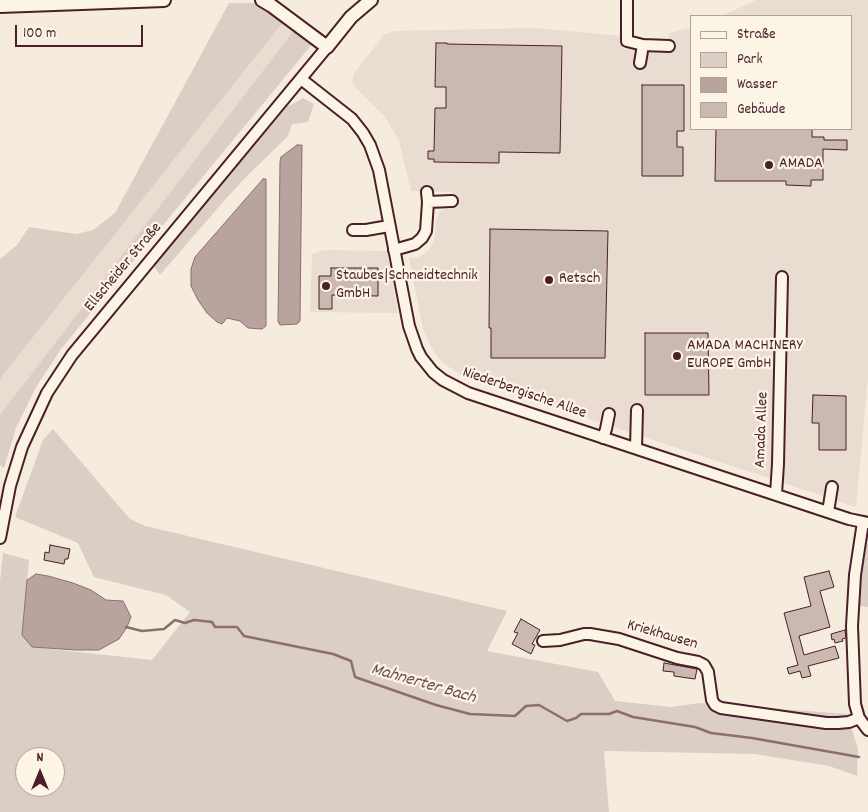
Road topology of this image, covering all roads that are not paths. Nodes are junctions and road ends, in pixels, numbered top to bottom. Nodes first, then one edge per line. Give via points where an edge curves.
1 (164, 0) edge
2 (371, 0) edge
3 (627, 0) edge
4 (267, 2) edge
5 (0, 6) edge
6 (643, 45) junction
7 (669, 46) dead end
8 (327, 47) junction
9 (640, 63) dead end
10 (301, 79) junction
11 (452, 201) dead end
12 (389, 226) junction
13 (353, 230) dead end
14 (394, 250) junction
15 (779, 278) dead end
16 (637, 410) dead end
17 (609, 414) dead end
18 (604, 438) junction
19 (636, 448) junction
20 (832, 487) dead end
21 (771, 493) junction
22 (828, 512) junction
23 (866, 522) edge
24 (0, 538) edge
25 (543, 641) dead end
26 (859, 718) junction
27 (868, 730) edge

1 - 5 main road
2 - 8 main road via 351,17
3 - 6 street via 627,41
4 - 8 main road
6 - 7 street
6 - 9 street
8 - 10 street, Ellscheider Straße
10 - 12 street, Niederbergische Allee via 352,119 370,144 379,170
10 - 24 street, Ellscheider Straße via 67,362 47,393 22,447
11 - 14 street via 427,197 426,231 422,238 415,244
12 - 13 street
12 - 14 street, Niederbergische Allee
14 - 18 street, Niederbergische Allee via 413,340 433,372 468,393
15 - 21 street, Amada Allee
16 - 19 street
17 - 18 street
18 - 19 street, Niederbergische Allee
19 - 21 street, Niederbergische Allee
20 - 22 street
21 - 22 street, Niederbergische Allee
22 - 23 street, Niederbergische Allee
23 - 26 street via 855,575 852,626 855,704
25 - 26 street, Kriekhausen via 590,634 698,662 708,672 712,700 722,708 826,723
26 - 27 street

